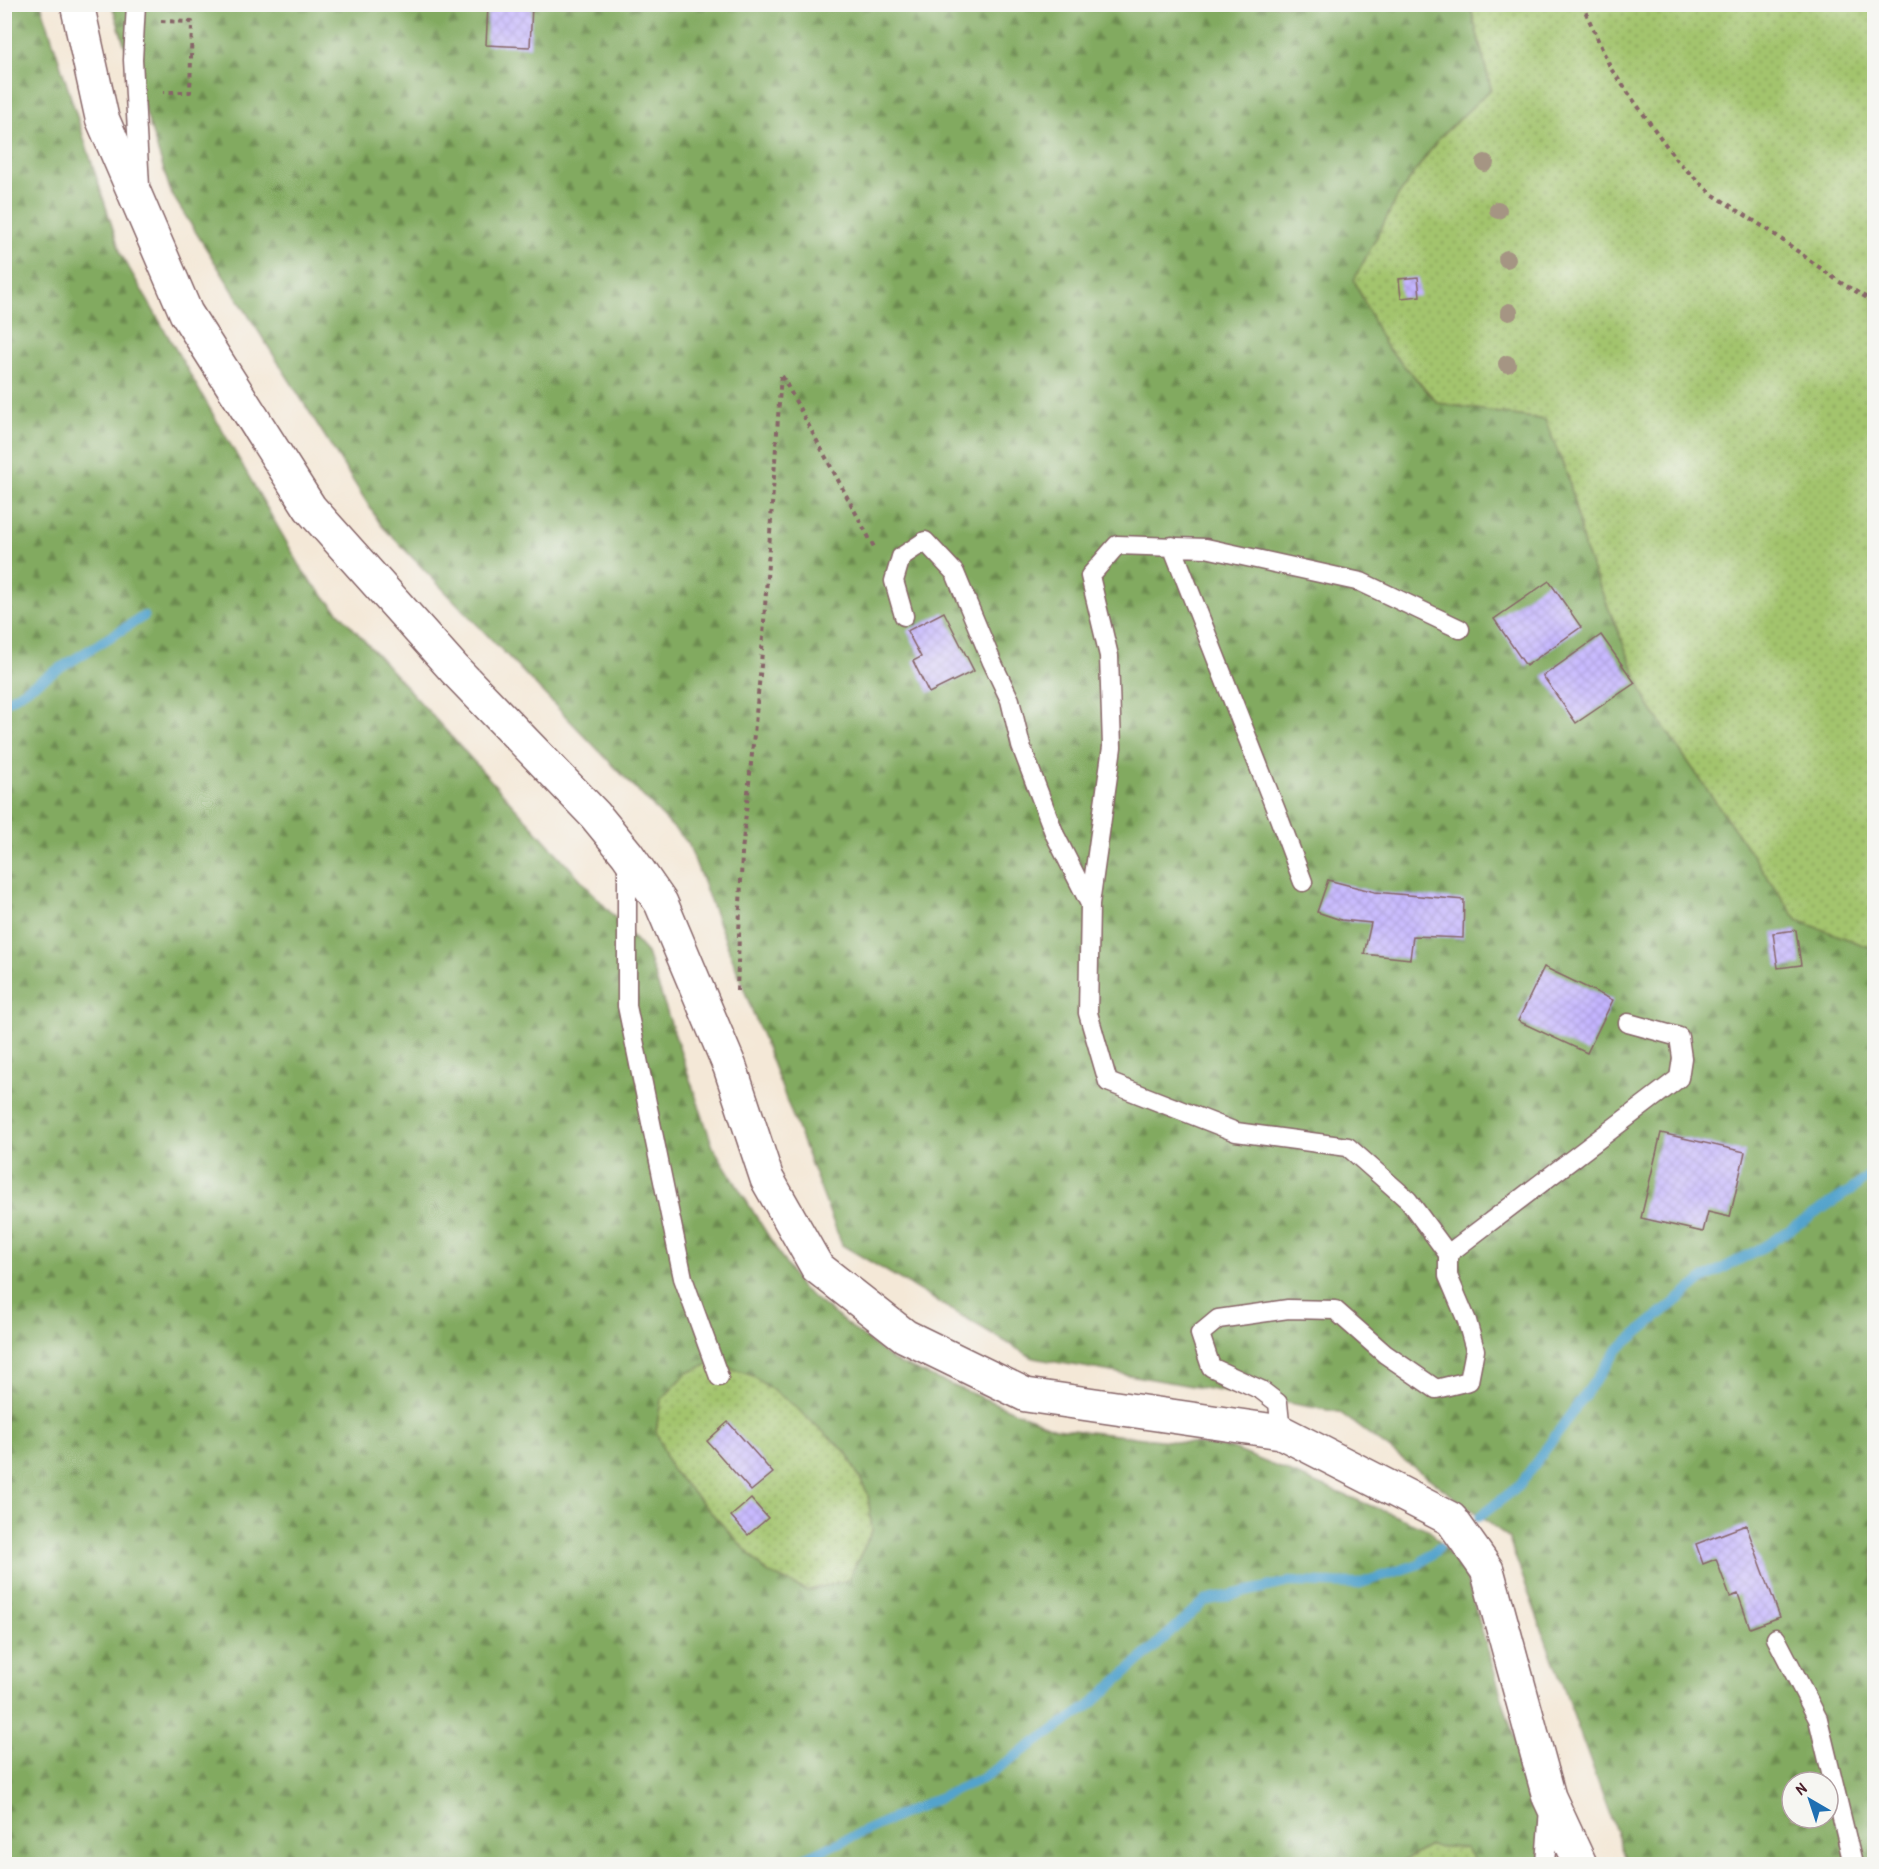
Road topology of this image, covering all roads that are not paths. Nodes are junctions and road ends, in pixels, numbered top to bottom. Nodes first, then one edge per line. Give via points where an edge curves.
1 (77, 4) edge
2 (136, 12) edge
3 (141, 208) junction
4 (1172, 546) junction
5 (904, 616) dead end
6 (1460, 629) dead end
7 (627, 854) junction
8 (1303, 882) dead end
9 (1090, 904) junction
10 (1628, 1023) dead end
11 (1448, 1254) junction
12 (719, 1377) dead end
13 (1281, 1431) junction
14 (1776, 1638) dead end
15 (1549, 1797) junction
16 (1545, 1864) edge
17 (1580, 1864) edge
18 (1853, 1864) edge

1 - 3 street via 102,118
2 - 3 lane via 133,60
3 - 7 street via 186,313 310,508
4 - 6 lane via 1206,548 1361,582
4 - 8 lane
4 - 9 lane via 1117,545 1089,576 1109,656 1112,747
5 - 9 lane via 894,581 900,557 925,541 956,573 1010,700 1021,746 1055,835
7 - 12 lane via 627,1006 683,1278
7 - 13 street via 661,903 730,1067 767,1179 818,1267 905,1336 1026,1395
9 - 11 lane via 1088,1014 1108,1082 1236,1132 1348,1147 1408,1200
10 - 11 lane via 1679,1037 1679,1078
11 - 13 lane via 1448,1276 1475,1350 1469,1381 1437,1389 1385,1354 1335,1310 1288,1309 1218,1319 1200,1334 1211,1367 1261,1390 1278,1403
13 - 15 street via 1451,1519 1487,1570
14 - 18 lane via 1818,1719
15 - 16 lane
15 - 17 street

